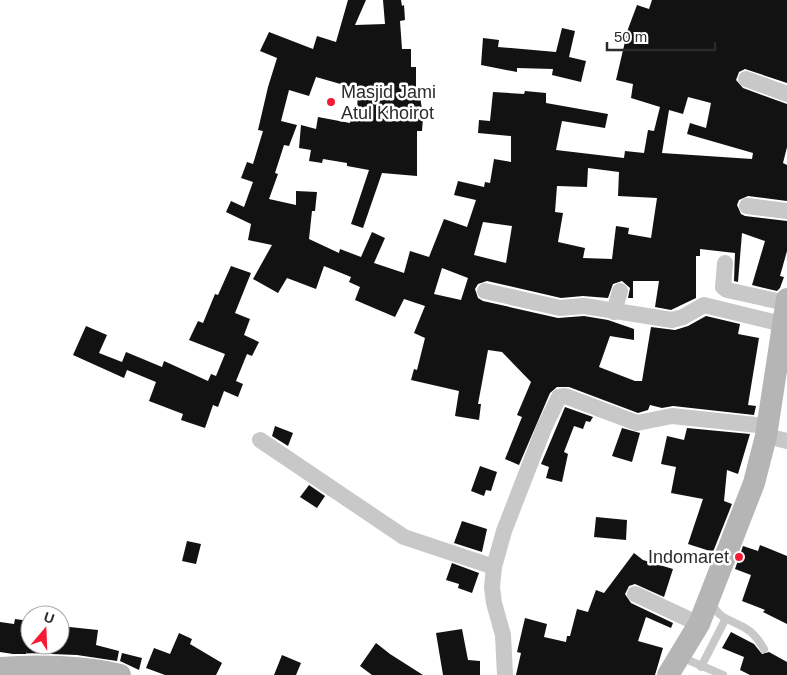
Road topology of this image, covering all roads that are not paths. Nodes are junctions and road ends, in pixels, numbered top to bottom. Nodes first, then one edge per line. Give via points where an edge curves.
1 (746, 79) dead end
2 (787, 94) edge
3 (747, 206) dead end
4 (787, 211) edge
5 (725, 263) dead end
6 (485, 291) dead end
7 (620, 291) dead end
8 (785, 308) edge
9 (614, 312) junction
10 (773, 434) edge
11 (260, 440) dead end
12 (494, 567) junction
13 (634, 594) dead end
14 (710, 596) junction
15 (725, 620) junction
16 (699, 624) junction
17 (764, 649) dead end
18 (673, 666) edge
19 (701, 667) junction
20 (0, 668) edge
21 (120, 675) edge
22 (505, 675) edge
23 (723, 675) edge

1 - 2 street
3 - 4 street
5 - 8 street via 723,287 727,290
6 - 9 street via 560,308 584,306
7 - 9 street
8 - 9 street via 704,305 677,320
8 - 10 main road
10 - 12 street via 672,416 637,423 565,396 559,397 504,531
10 - 14 main road
11 - 12 street via 404,537
12 - 22 street via 492,587 503,635
13 - 16 street
14 - 15 lane via 714,610
14 - 16 main road
15 - 17 lane via 745,628 757,637
15 - 19 lane
16 - 18 main road
18 - 19 lane
19 - 23 lane
20 - 21 main road via 52,668

